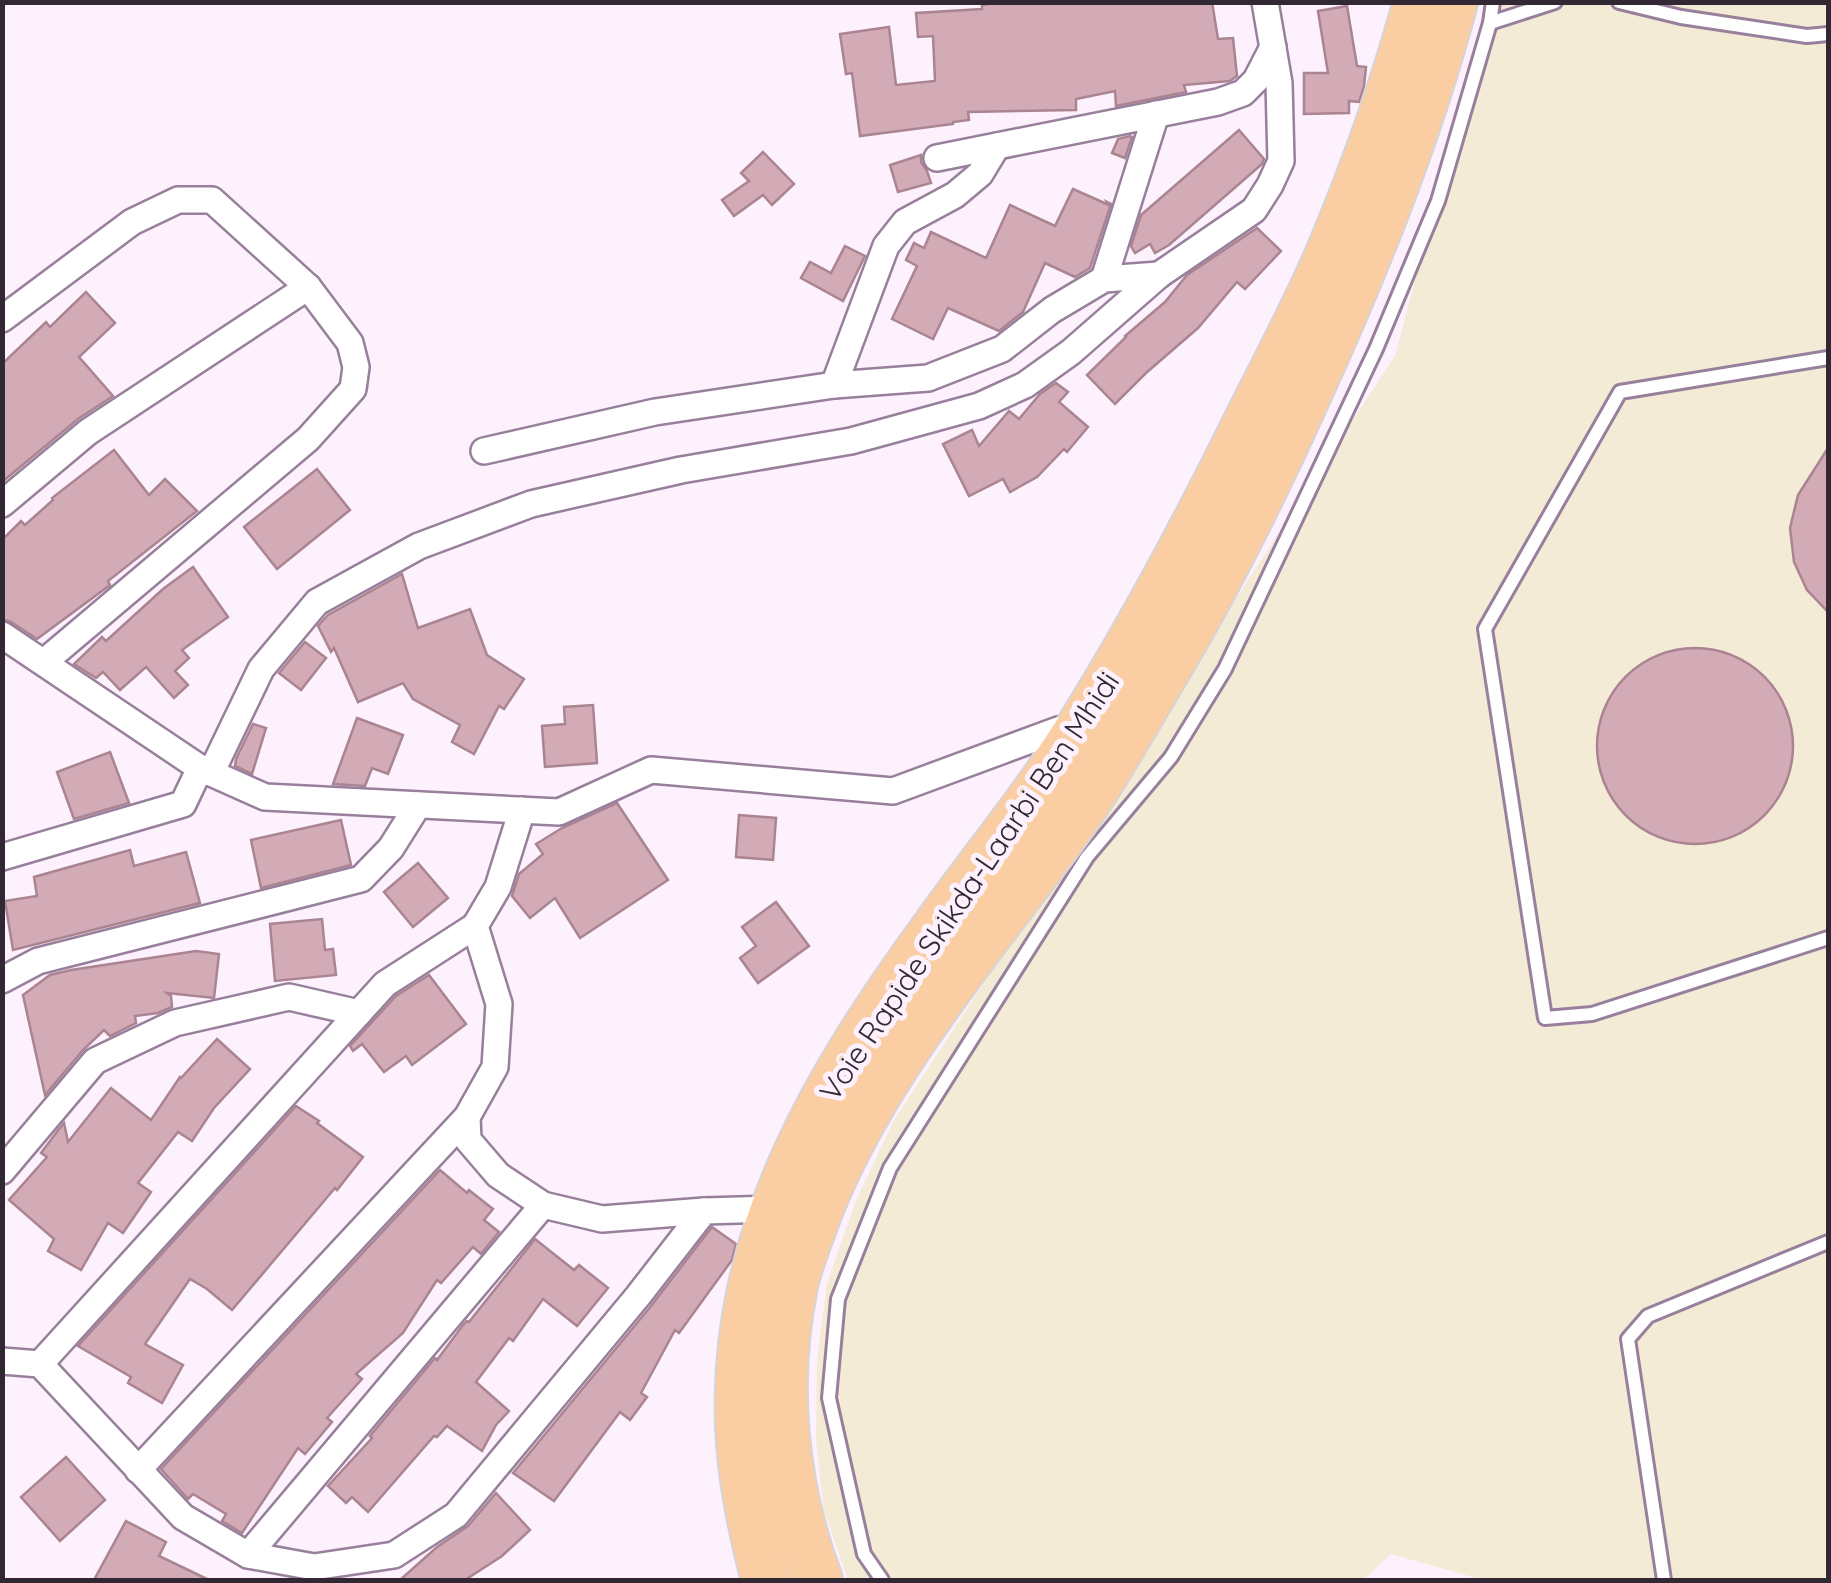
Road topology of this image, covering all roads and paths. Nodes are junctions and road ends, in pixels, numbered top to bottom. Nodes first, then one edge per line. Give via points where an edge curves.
1 (1264, 2) edge
2 (1418, 2) edge
3 (1493, 2) edge
4 (1555, 2) edge
5 (1620, 2) edge
6 (1471, 13) edge
7 (1828, 34) edge
8 (1272, 46) junction
9 (1156, 114) junction
10 (997, 146) junction
11 (937, 158) dead end
12 (1159, 276) junction
13 (1104, 280) junction
14 (308, 287) junction
15 (2, 319) edge
16 (1828, 358) edge
17 (834, 385) junction
18 (484, 451) dead end
19 (2, 504) edge
20 (2, 635) edge
21 (44, 662) junction
22 (1081, 726) junction
23 (1130, 728) junction
24 (205, 770) junction
25 (418, 805) junction
26 (522, 810) junction
27 (2, 857) edge
28 (476, 926) junction
29 (1828, 938) edge
30 (2, 980) edge
31 (359, 1013) junction
32 (466, 1117) junction
33 (2, 1171) edge
34 (543, 1205) junction
35 (774, 1209) junction
36 (704, 1211) junction
37 (1828, 1242) edge
38 (2, 1362) edge
39 (40, 1364) junction
40 (138, 1470) junction
41 (248, 1555) junction
42 (766, 1580) edge
43 (818, 1580) edge
44 (882, 1580) edge
45 (1664, 1580) edge

1 - 8 street
2 - 22 highway, Voie Rapide Skikda-Laarbi Ben Mhidi via 1330,254 1217,486
3 - 6 lane
4 - 6 lane
5 - 7 lane via 1681,17
6 - 23 highway, Voie Rapide Skikda-Laarbi Ben Mhidi via 1429,89 1370,252 1260,496
6 - 44 lane via 1438,202 1376,350 1225,669 1171,757 1087,857 890,1168 838,1299 828,1398 864,1554
8 - 9 street via 1243,93
8 - 12 street via 1281,161 1270,186 1254,210
9 - 10 street
9 - 13 street
10 - 11 street
10 - 17 street via 980,174 905,222 886,246
12 - 13 street
12 - 24 street via 1056,363 978,406 851,441 531,504 419,546 318,602 261,668
13 - 17 street via 1002,349 928,378
14 - 15 street via 212,200 178,200 132,222
14 - 19 street via 88,432
14 - 21 street via 350,343 353,388 308,439
16 - 29 lane via 1620,392 1484,628 1544,1018 1592,1014
17 - 18 street via 654,412
20 - 21 street
21 - 24 street
22 - 23 street
22 - 26 street via 893,791 650,770 559,812
22 - 35 highway, Voie Rapide Skikda-Laarbi Ben Mhidi via 856,1046 812,1122
23 - 43 highway, Voie Rapide Skikda-Laarbi Ben Mhidi via 1086,801 888,1076 819,1206 793,1284 783,1365 793,1496
24 - 25 street via 265,797
24 - 27 street via 183,804
25 - 26 street
25 - 30 street via 391,848 360,879 38,961
26 - 28 street via 498,886
28 - 31 street via 385,984
28 - 32 street via 498,1004 495,1067
31 - 33 street via 289,997 175,1023 95,1061
31 - 39 street
32 - 34 street via 468,1140 498,1175
32 - 40 street
34 - 36 street via 602,1219
34 - 41 street
35 - 36 street
35 - 42 highway, Voie Rapide Skikda-Laarbi Ben Mhidi via 747,1318 741,1375 744,1470
36 - 41 street via 456,1515 394,1555 314,1567
37 - 45 lane via 1648,1316 1628,1339
38 - 39 street
39 - 40 street
40 - 41 street via 183,1518

